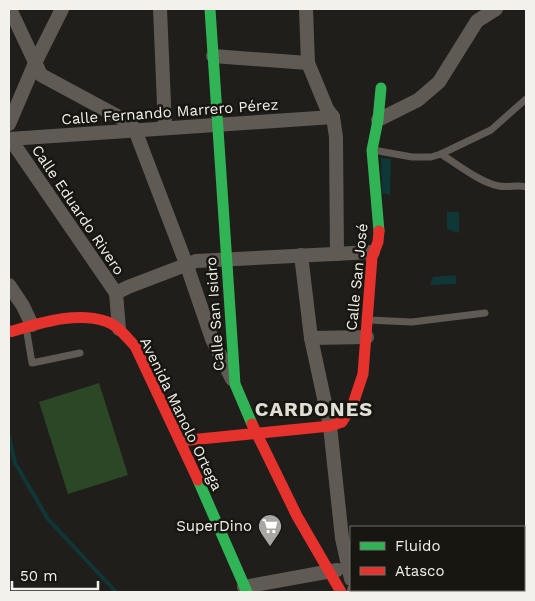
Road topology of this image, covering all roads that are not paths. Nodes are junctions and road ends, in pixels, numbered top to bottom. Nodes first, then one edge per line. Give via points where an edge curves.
1 (10, 9) edge
2 (62, 9) edge
3 (158, 9) edge
4 (210, 9) edge
5 (306, 9) edge
6 (496, 9) edge
7 (213, 56) junction
8 (35, 64) junction
9 (308, 64) junction
10 (381, 88) dead end
11 (526, 99) edge
12 (333, 117) junction
13 (378, 120) junction
14 (9, 124) edge
15 (217, 126) junction
16 (165, 128) junction
17 (135, 130) junction
18 (10, 140) edge
19 (372, 150) junction
20 (441, 154) junction
21 (526, 187) edge
22 (373, 252) junction
23 (337, 254) junction
24 (301, 255) junction
25 (226, 259) junction
26 (187, 266) junction
27 (9, 285) edge
28 (116, 294) junction
29 (485, 313) dead end
30 (367, 320) junction
31 (29, 326) junction
32 (119, 329) junction
33 (9, 332) edge
34 (366, 337) junction
35 (311, 338) junction
36 (80, 353) dead end
37 (235, 384) junction
38 (330, 426) junction
39 (255, 433) junction
40 (180, 441) junction
41 (329, 571) junction
42 (350, 573) edge
43 (245, 590) edge
44 (341, 592) edge

1 - 8 street
2 - 8 street
3 - 16 street
4 - 7 street, Calle San Isidro
5 - 9 street
6 - 13 street via 478,21 439,82 418,100
7 - 9 street
7 - 15 street, Calle San Isidro
8 - 14 street
8 - 17 street via 41,75 130,124
9 - 12 street
10 - 13 street, Calle San José
11 - 20 lane via 491,130
12 - 15 street, Calle Fernando Marrero Pérez
12 - 23 street
13 - 19 street, Calle San José
15 - 16 street, Calle Fernando Marrero Pérez
15 - 25 street, Calle San Isidro
16 - 17 street, Calle Fernando Marrero Pérez
17 - 18 street, Calle Fernando Marrero Pérez
17 - 26 street
18 - 28 street, Calle Eduardo Rivero
19 - 20 lane via 412,157
19 - 22 street, Calle San José via 379,228
20 - 21 lane via 482,180 500,186
22 - 23 street
22 - 30 street, Calle San José
23 - 24 street
24 - 25 street
24 - 35 street
25 - 26 street via 196,261
25 - 37 street, Calle San Isidro
26 - 28 street
26 - 37 street via 212,339
27 - 31 street via 23,306
28 - 32 street, Calle Eduardo Rivero
29 - 30 lane via 412,322
30 - 34 street, Calle San José
31 - 32 street, Avenida Manolo Ortega via 81,317 106,321
31 - 33 street, Avenida Manolo Ortega
31 - 36 lane via 32,363
32 - 40 street, Avenida Manolo Ortega via 135,346
34 - 35 street
34 - 38 street, Calle San José via 364,374 353,404 342,422
35 - 38 street
37 - 39 street, Calle San Isidro
38 - 39 street
38 - 42 street via 342,538
39 - 40 street
39 - 41 street, Calle San Isidro
40 - 43 street, Avenida Manolo Ortega
41 - 42 street
41 - 43 street
41 - 44 street, Calle San Isidro

